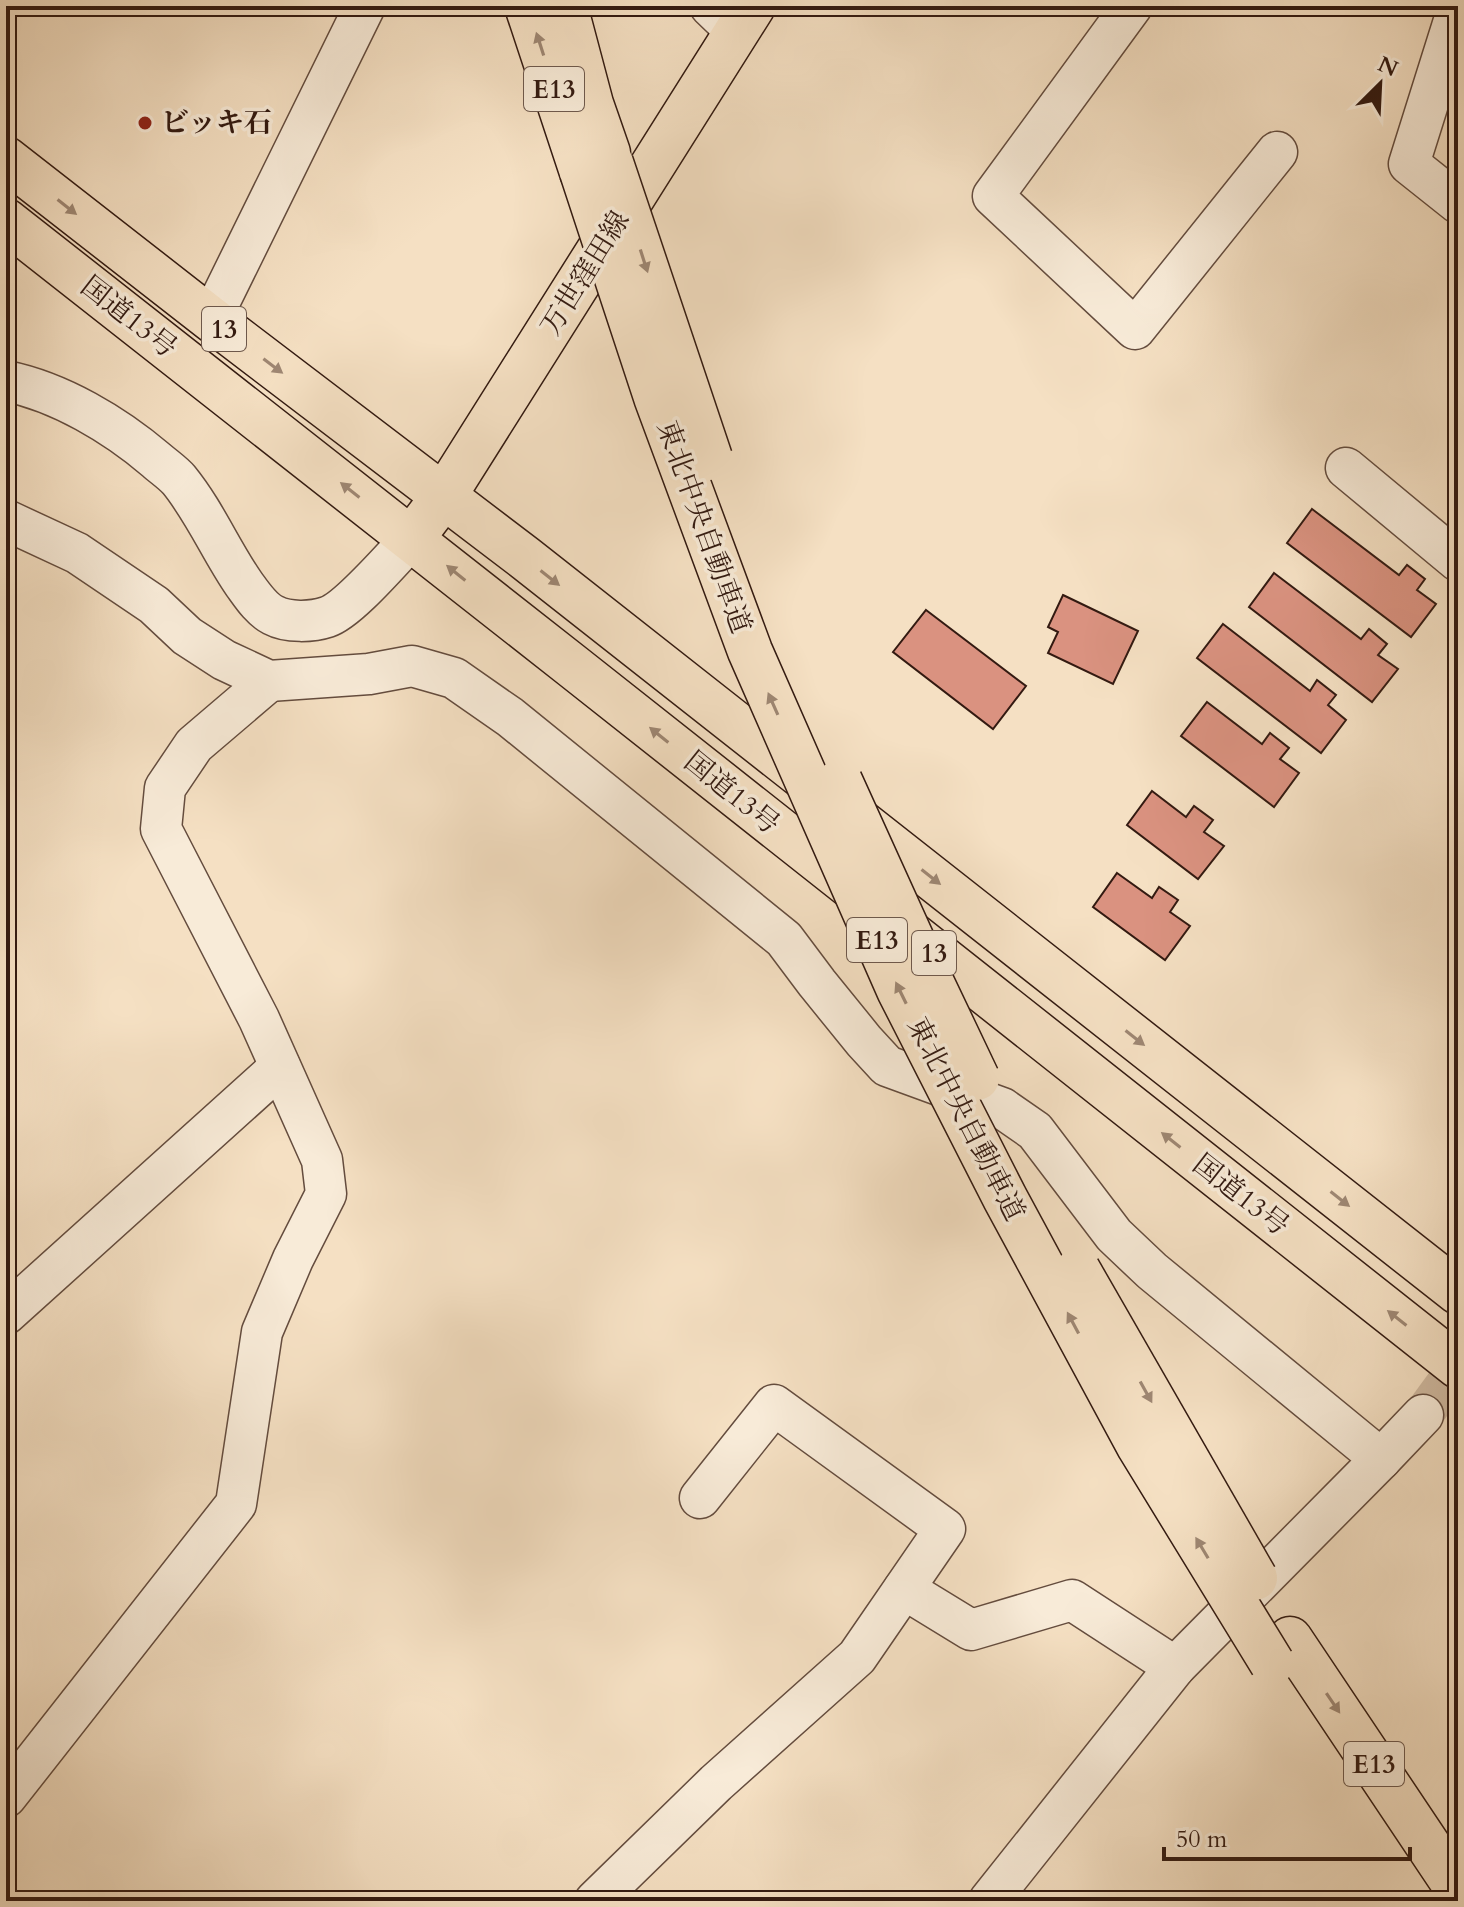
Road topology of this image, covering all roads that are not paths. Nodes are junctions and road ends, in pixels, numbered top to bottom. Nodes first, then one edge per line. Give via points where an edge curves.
1 (365, 6) edge
2 (527, 6) edge
3 (565, 6) edge
4 (1132, 6) edge
5 (1458, 8) edge
6 (734, 15) edge
7 (1277, 152) dead end
8 (6, 159) edge
9 (596, 166) junction
10 (1458, 203) edge
11 (6, 221) edge
12 (211, 319) junction
13 (6, 381) edge
14 (1346, 468) dead end
15 (444, 496) junction
16 (6, 520) edge
17 (412, 538) junction
18 (1458, 561) edge
19 (269, 681) junction
20 (806, 778) junction
21 (280, 1067) junction
22 (1458, 1292) edge
23 (6, 1314) edge
24 (1458, 1366) edge
25 (1423, 1415) tunnel mouth
26 (1381, 1459) junction
27 (700, 1498) dead end
28 (904, 1589) junction
29 (1281, 1651) junction
30 (1175, 1667) junction
31 (6, 1797) edge
32 (1458, 1890) edge
33 (595, 1901) edge
34 (989, 1901) edge
35 (1430, 1901) edge

1 - 12 street
9 -> 2 main road, 東北中央自動車道 / E13
3 - 9 main road, 東北中央自動車道 / E13 via 591,104
4 - 7 street via 993,196 1135,329
5 - 10 street via 1409,164
6 - 15 main road, 万世窪田線
8 -> 12 main road, 国道13号 / 13
20 -> 9 main road, 東北中央自動車道 / E13, bridge via 750,651 656,397
9 -> 29 main road, 東北中央自動車道 / E13, bridge via 782,650 928,975 1022,1172 1165,1424
17 -> 11 main road, 国道13号 / 13
12 -> 15 main road, 国道13号 / 13
13 - 17 street via 31,386 88,413 131,438 179,480 255,600 274,616 303,622 330,616
14 - 18 street
15 - 17 main road, 万世窪田線
15 -> 20 main road, 国道13号 / 13
16 - 19 street via 77,553 154,605 187,636
24 -> 17 main road, 国道13号 / 13
19 - 21 street via 194,745 165,788 161,829
19 - 26 street via 412,666 454,678 510,717 784,939 887,1066 1002,1108 1035,1131 1114,1235
20 -> 22 main road, 国道13号 / 13
29 -> 20 main road, 東北中央自動車道 / E13, bridge via 1139,1446 899,990
21 - 23 street
21 - 31 street via 322,1160 326,1194 262,1332 236,1504
25 - 26 street
26 - 30 street
27 - 28 street via 774,1405 945,1529
28 - 30 street via 971,1630 1072,1600
28 - 33 street via 857,1657
29 -> 32 main road, 東北中央自動車道 / E13
29 - 35 main road, 東北中央自動車道 / E13
30 - 34 street

